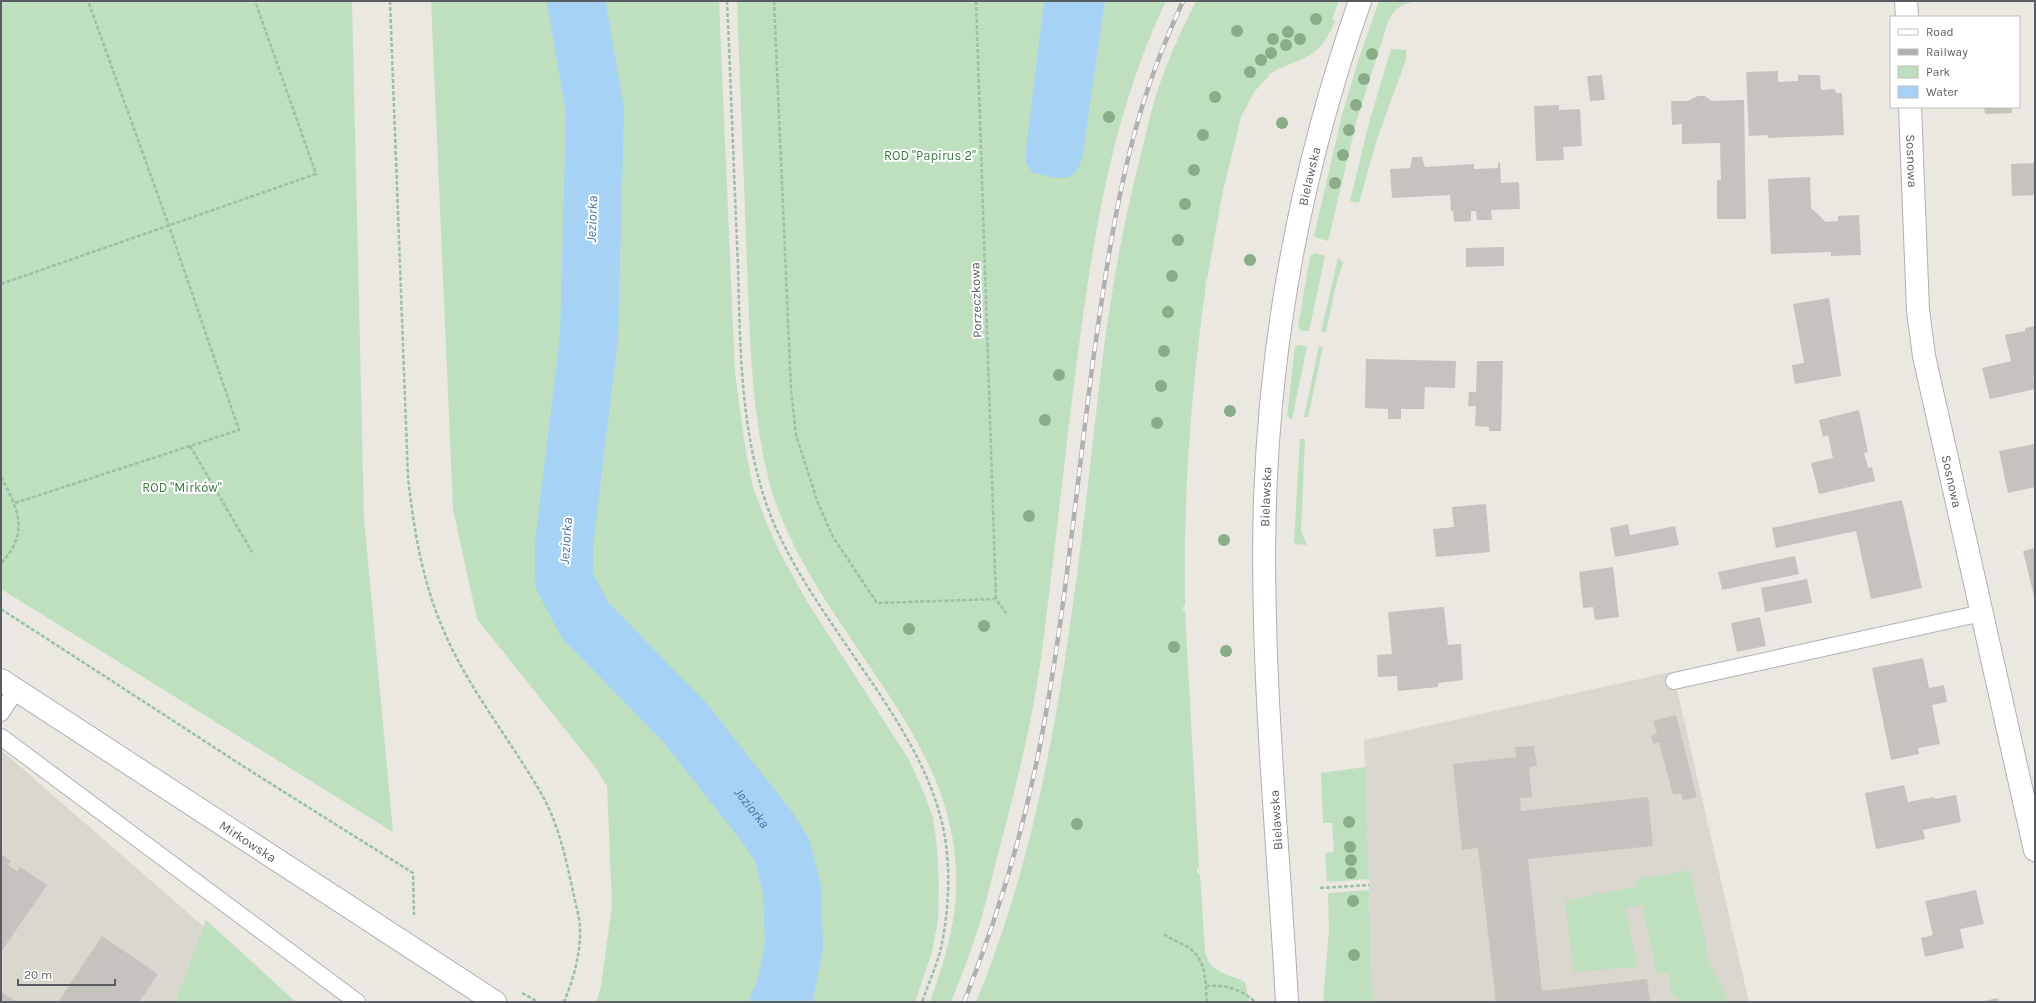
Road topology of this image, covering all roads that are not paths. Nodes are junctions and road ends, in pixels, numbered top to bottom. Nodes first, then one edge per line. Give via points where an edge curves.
1 (1360, 1) edge
2 (1906, 1) edge
3 (1907, 16) edge
4 (1910, 108) edge
5 (1982, 613) junction
6 (1674, 681) dead end
7 (9, 685) edge
8 (1, 713) edge
9 (1, 737) edge
10 (2035, 850) edge
11 (357, 1002) edge
12 (495, 1002) edge
13 (1287, 1002) edge

1 - 13 street, Bielawska via 1334,81 1295,243 1279,336 1270,427 1265,497 1265,619
2 - 3 street
4 - 5 street, Sosnowa via 1924,356
5 - 6 lane
5 - 10 street, Sosnowa
7 - 8 lane
7 - 12 street, Mirkowska
9 - 11 lane

